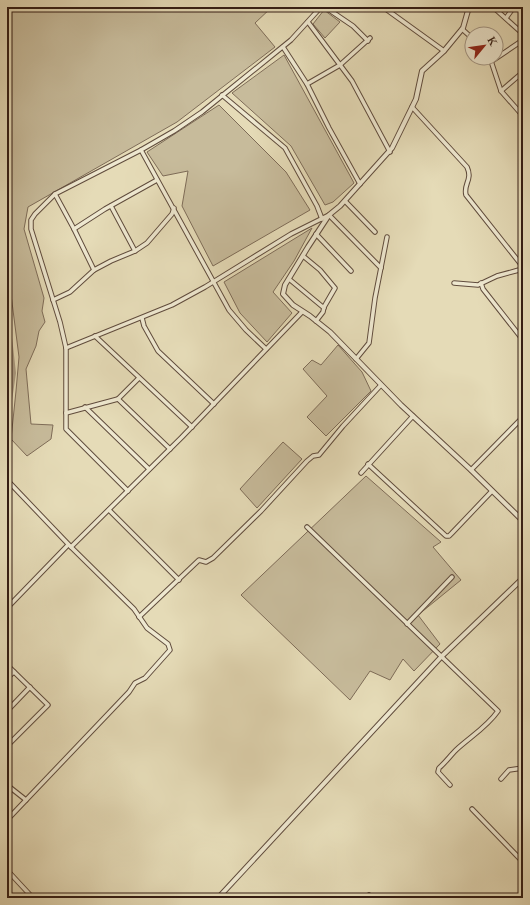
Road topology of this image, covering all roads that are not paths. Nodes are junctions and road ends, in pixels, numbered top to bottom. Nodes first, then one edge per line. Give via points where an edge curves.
1 (321, 7) edge
2 (326, 7) edge
3 (383, 7) edge
4 (469, 7) edge
5 (493, 7) edge
6 (514, 7) edge
7 (506, 18) junction
8 (308, 22) junction
9 (462, 29) joint
10 (523, 34) edge
11 (523, 40) edge
12 (282, 47) junction
13 (444, 51) junction
14 (504, 52) edge
15 (340, 65) junction
16 (493, 66) edge
17 (523, 72) edge
18 (307, 84) junction
19 (501, 91) junction
20 (222, 95) junction
21 (412, 107) junction
22 (523, 116) edge
23 (141, 150) junction
24 (390, 152) junction
25 (157, 180) junction
26 (360, 184) junction
27 (55, 194) junction
28 (345, 201) junction
29 (111, 206) junction
30 (174, 208) junction
31 (329, 216) junction
32 (322, 218) junction
33 (324, 223) junction
34 (74, 228) junction
35 (375, 232) dead end
36 (316, 234) junction
37 (387, 237) dead end
38 (135, 251) junction
39 (303, 256) junction
40 (523, 267) edge
41 (381, 268) junction
42 (94, 270) junction
43 (351, 271) dead end
44 (289, 279) junction
45 (214, 282) junction
46 (454, 283) dead end
47 (481, 283) junction
48 (53, 300) junction
49 (324, 308) junction
50 (302, 312) junction
51 (142, 318) junction
52 (316, 321) junction
53 (95, 336) junction
54 (523, 340) edge
55 (523, 344) edge
56 (66, 348) junction
57 (523, 348) edge
58 (266, 349) junction
59 (356, 359) junction
60 (139, 378) junction
61 (381, 385) junction
62 (118, 399) junction
63 (214, 404) junction
64 (86, 407) junction
65 (66, 413) junction
66 (413, 416) junction
67 (523, 417) edge
68 (192, 427) junction
69 (170, 449) junction
70 (368, 464) junction
71 (149, 469) junction
72 (471, 470) junction
73 (361, 472) dead end
74 (7, 480) edge
75 (128, 491) junction
76 (492, 491) junction
77 (109, 510) junction
78 (523, 521) edge
79 (307, 527) dead end
80 (69, 546) junction
81 (452, 577) dead end
82 (523, 578) edge
83 (179, 580) junction
84 (7, 608) edge
85 (139, 617) junction
86 (407, 624) junction
87 (442, 656) junction
88 (7, 665) edge
89 (14, 672) junction
90 (7, 678) edge
91 (30, 687) junction
92 (7, 711) edge
93 (7, 746) edge
94 (523, 768) edge
95 (501, 779) dead end
96 (7, 784) edge
97 (450, 785) dead end
98 (26, 800) junction
99 (472, 809) dead end
100 (7, 820) edge
101 (523, 862) edge
102 (7, 870) edge
103 (369, 895) dead end
104 (33, 898) edge
105 (218, 898) edge
106 (372, 898) edge

1 - 8 street
2 - 15 street via 369,40
3 - 13 street
4 - 9 street
5 - 7 street
6 - 7 street
7 - 10 street
8 - 12 street
8 - 15 street
9 - 13 street
11 - 14 street
12 - 18 street
12 - 20 street
13 - 21 street via 422,71
15 - 18 street
15 - 24 street via 352,81
16 - 19 street
17 - 19 street
18 - 26 street
19 - 22 street
20 - 23 street via 179,128
20 - 32 street via 285,148
21 - 24 street
21 - 40 street via 467,168 470,177 465,190 466,196
23 - 25 street
23 - 27 street
24 - 26 street
25 - 29 street
25 - 30 street
26 - 28 street
27 - 34 street
27 - 48 street via 39,209 32,220 32,230
28 - 31 street
28 - 35 street
29 - 34 street
29 - 38 street
30 - 38 street via 172,214 147,243
30 - 45 street
31 - 32 street
31 - 33 street
31 - 41 street
32 - 33 street
32 - 45 street via 291,234
33 - 36 street
34 - 42 street
36 - 39 street
36 - 43 street
37 - 41 street
38 - 42 street
39 - 44 street
39 - 49 street via 335,287
40 - 47 street
41 - 59 street via 369,343
42 - 48 street via 70,292
44 - 49 street
44 - 50 street via 283,294
45 - 51 street
45 - 58 street via 229,310
46 - 47 street
47 - 54 street
48 - 56 street
49 - 52 street
50 - 52 street
50 - 58 street
51 - 53 street
51 - 63 street via 158,350
52 - 59 street
53 - 56 street
53 - 60 street
55 - 57 street
56 - 65 street
58 - 63 street
59 - 61 street
60 - 62 street
60 - 68 street
61 - 66 street
61 - 83 street via 319,455 307,461 213,558 206,562 199,560
62 - 64 street
62 - 69 street
63 - 68 street
64 - 65 street
64 - 71 street
65 - 75 street via 66,429
66 - 70 street
66 - 72 street
67 - 72 street
68 - 69 street
69 - 71 street
70 - 73 street
70 - 76 street via 446,536 449,536
71 - 75 street
72 - 76 street
74 - 80 street
75 - 77 street
76 - 78 street
77 - 80 street
77 - 83 street
79 - 86 street
80 - 84 street
80 - 85 street via 134,609
81 - 86 street
82 - 87 street
83 - 85 street
85 - 98 street via 147,628 168,644 170,650 145,678 135,683
86 - 87 street
87 - 97 street via 498,711 439,768 438,772
87 - 105 street
88 - 89 street
89 - 90 street
89 - 91 street
91 - 92 street
91 - 93 street via 48,705
94 - 95 street via 509,770
96 - 98 street
98 - 100 street
99 - 101 street
102 - 104 street
103 - 106 street

